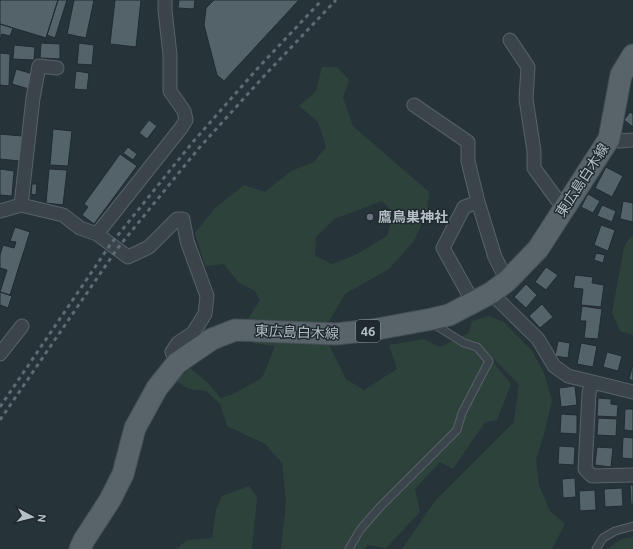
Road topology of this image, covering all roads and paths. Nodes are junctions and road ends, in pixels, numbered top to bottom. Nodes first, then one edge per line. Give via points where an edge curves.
1 (165, 0) edge
2 (510, 40) dead end
3 (633, 55) edge
4 (57, 68) dead end
5 (414, 106) dead end
6 (609, 139) junction
7 (633, 140) edge
8 (478, 202) junction
9 (21, 205) junction
10 (564, 209) junction
11 (0, 211) edge
12 (97, 234) junction
13 (490, 292) junction
14 (432, 319) junction
15 (22, 326) dead end
16 (0, 354) edge
17 (177, 363) junction
18 (592, 382) junction
19 (633, 392) edge
20 (633, 475) edge
21 (633, 526) edge
22 (80, 549) edge
23 (349, 549) edge
24 (596, 549) edge

1 - 12 street via 170,91 184,111 186,120
2 - 10 street via 528,67 526,99 534,168
3 - 6 main road, 東広島白木線 / 46 via 621,75
4 - 9 street via 39,66
5 - 8 street via 468,142 468,161
6 - 7 street
6 - 10 main road, 東広島白木線 / 46
8 - 13 street via 495,257
8 - 13 street via 464,207 443,248
9 - 11 street
9 - 12 street via 63,215 80,228
10 - 13 main road, 東広島白木線 / 46 via 538,248
12 - 17 street via 128,257 149,247 177,219 183,219 187,242 206,296 205,314 193,333 178,343 172,352
13 - 14 main road, 東広島白木線 / 46 via 449,315
13 - 18 street via 538,340 554,366 568,376
14 - 17 main road, 東広島白木線 / 46 via 336,334 235,330 212,339
14 - 23 lane via 435,325 464,343 477,347 489,361 462,413 457,430 380,507 360,530
15 - 16 street
17 - 22 main road, 東広島白木線 / 46 via 157,388 135,428 123,474
18 - 19 street
18 - 20 street via 589,393 585,469 592,476
21 - 24 lane via 602,538

